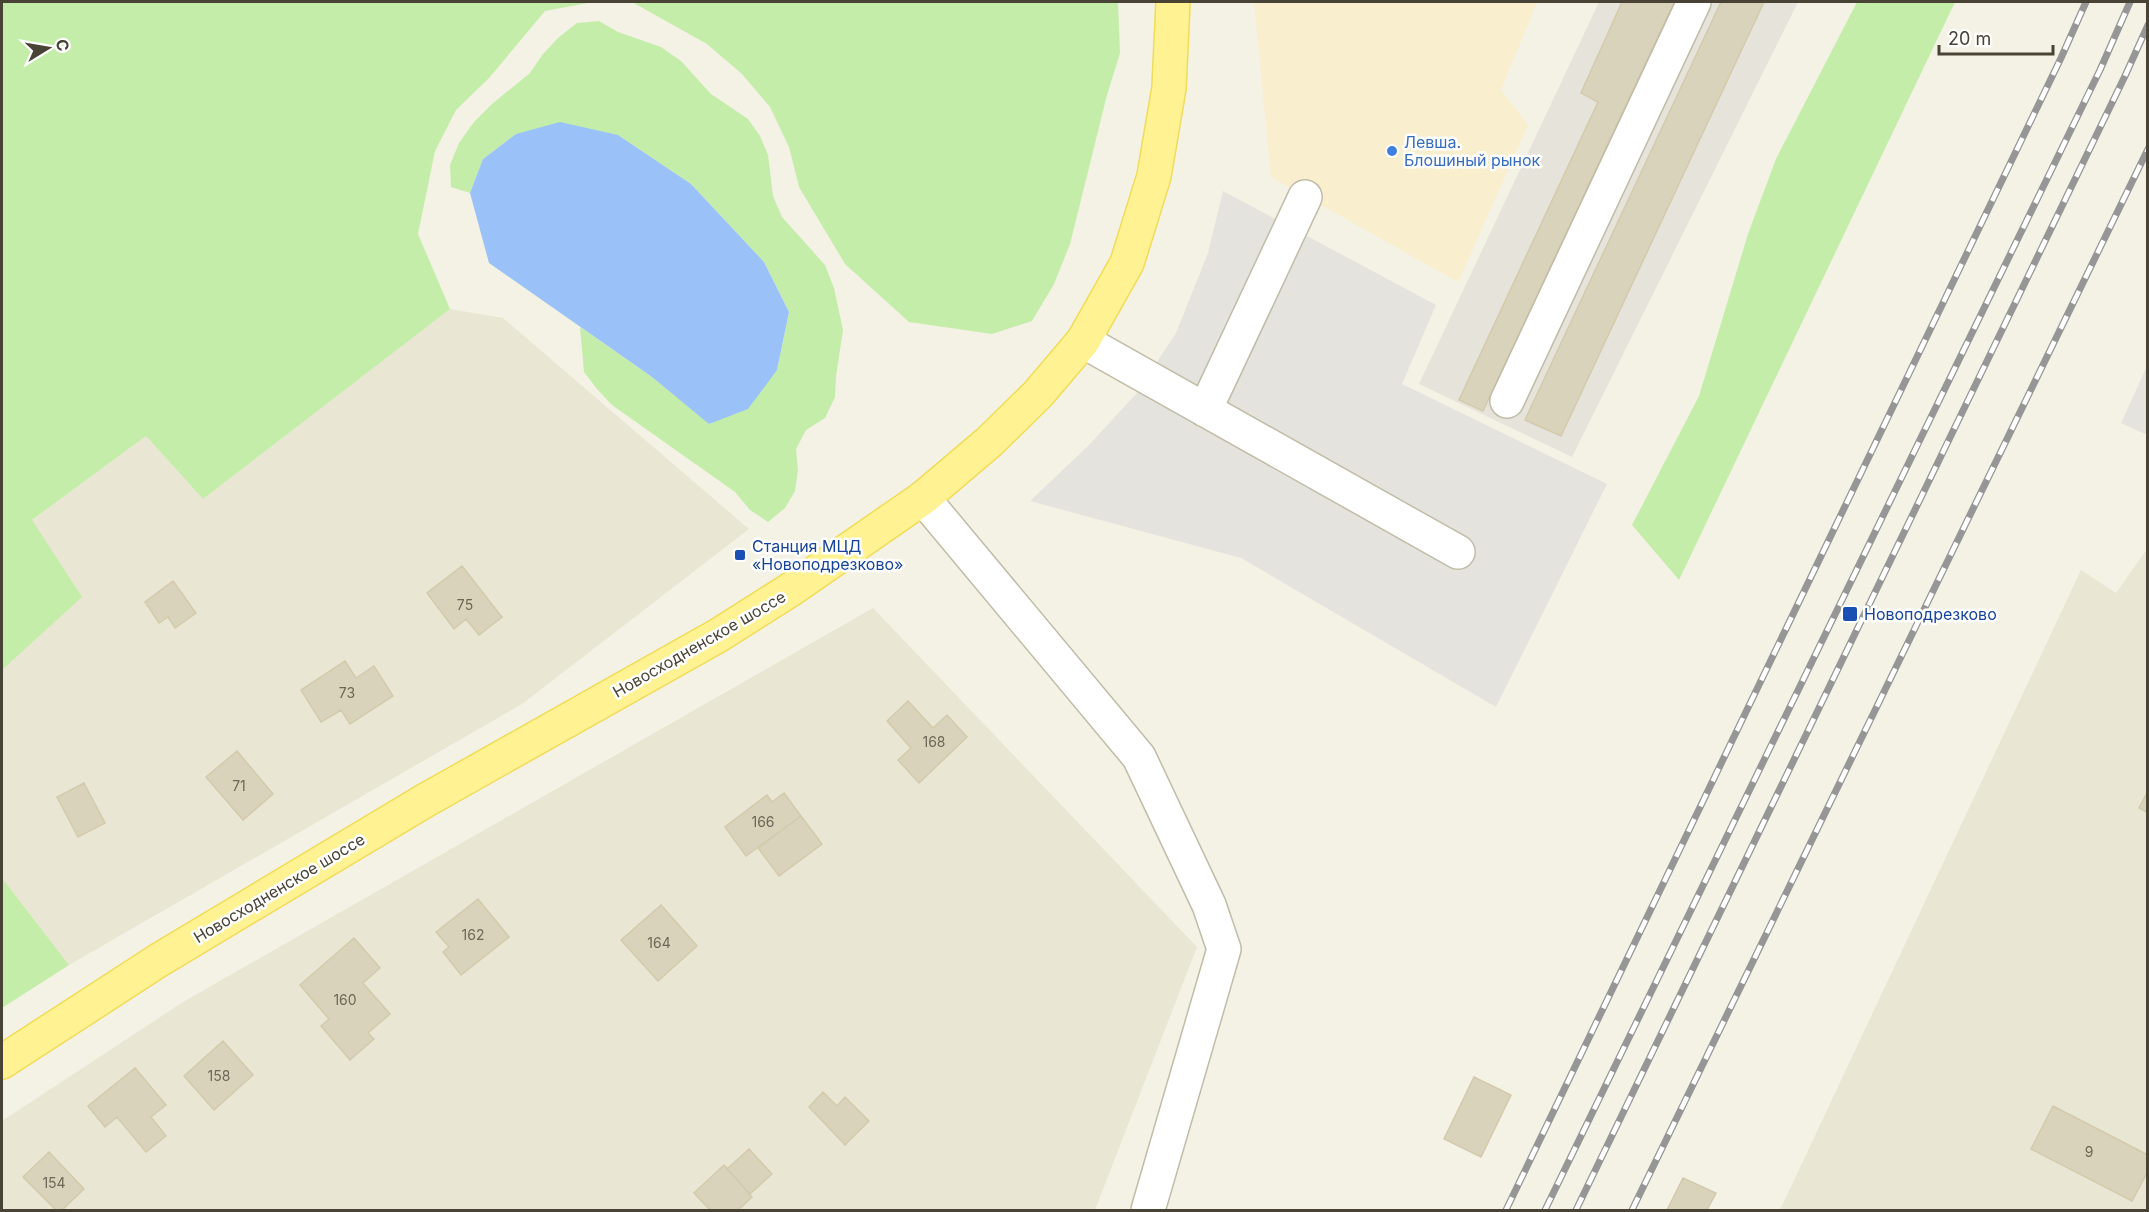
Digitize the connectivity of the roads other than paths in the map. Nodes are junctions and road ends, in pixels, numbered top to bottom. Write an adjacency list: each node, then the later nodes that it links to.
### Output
1 (1173, 2): 4 (main road, Новосходненское шоссе)
2 (1694, 2): 5 (lane)
3 (1305, 197): 6 (lane)
4 (1083, 341): 6 (lane); 7 (main road, Новосходненское шоссе)
5 (1507, 401)
6 (1205, 410): 8 (lane)
7 (923, 498): 9 (main road, Новосходненское шоссе); 10 (lane)
8 (1458, 552)
9 (2, 1062)
10 (1148, 1210)

